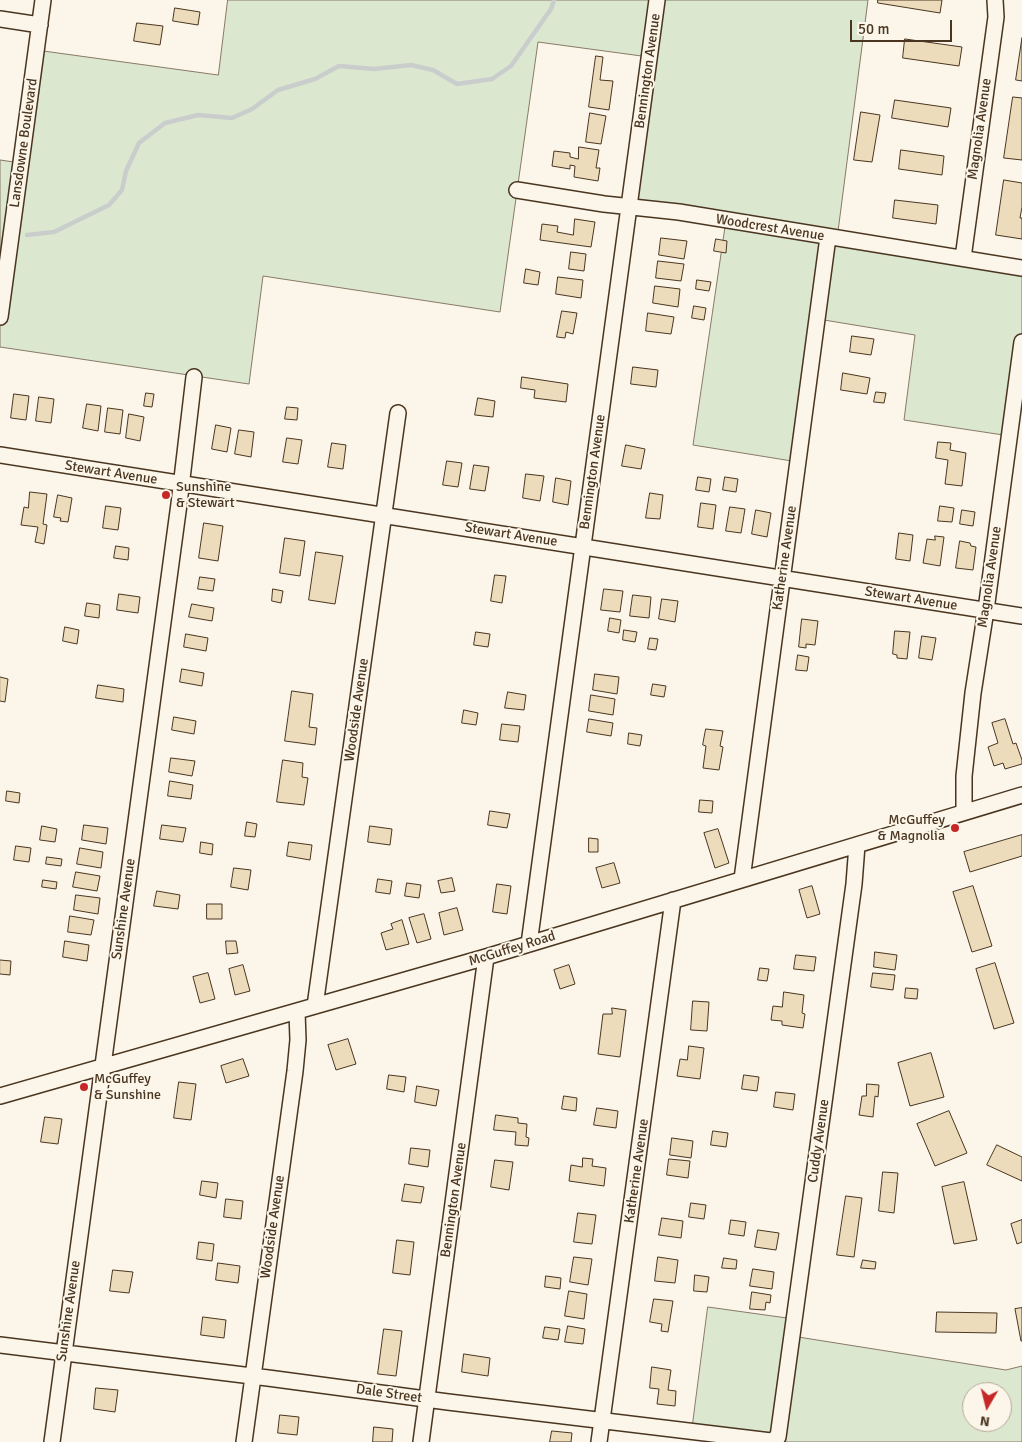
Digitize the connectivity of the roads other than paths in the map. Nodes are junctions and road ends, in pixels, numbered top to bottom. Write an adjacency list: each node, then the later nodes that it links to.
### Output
1 (43, 0): 5 (street, Lansdowne Boulevard)
2 (657, 0): 7 (street, Bennington Avenue)
3 (995, 0): 9 (street, Magnolia Avenue)
4 (0, 19): 5 (street)
5 (40, 25): 11 (street, Lansdowne Boulevard)
6 (517, 190): 7 (street, Woodcrest Avenue)
7 (629, 206): 8 (street, Woodcrest Avenue); 18 (street, Bennington Avenue)
8 (828, 237): 9 (street, Woodcrest Avenue); 19 (street, Katherine Avenue)
9 (962, 258): 10 (street, Woodcrest Avenue)
10 (1022, 268)
11 (0, 316)
12 (1022, 342): 20 (street, Magnolia Avenue)
13 (194, 376): 16 (street, Sunshine Avenue)
14 (398, 413): 17 (street, Woodside Avenue)
15 (0, 455): 16 (street, Stewart Avenue)
16 (182, 484): 17 (street, Stewart Avenue); 31 (street, Sunshine Avenue)
17 (383, 515): 18 (street, Stewart Avenue); 29 (street, Woodside Avenue)
18 (583, 547): 19 (street, Stewart Avenue); 27 (street, Bennington Avenue)
19 (783, 579): 20 (street, Stewart Avenue); 25 (street, Katherine Avenue)
20 (986, 610): 21 (street, Stewart Avenue); 23 (street, Magnolia Avenue)
21 (1022, 616)
22 (1022, 794): 23 (street, McGuffey Road)
23 (964, 812): 24 (street, McGuffey Road)
24 (856, 845): 25 (street, McGuffey Road); 38 (street, Cuddy Avenue)
25 (742, 879): 26 (street, McGuffey Road)
26 (674, 900): 27 (street, McGuffey Road); 37 (street, Katherine Avenue)
27 (529, 944): 28 (street, McGuffey Road)
28 (486, 957): 29 (street, McGuffey Road); 36 (street, Bennington Avenue)
29 (315, 1006): 30 (street, McGuffey Road)
30 (297, 1012): 31 (street, McGuffey Road); 35 (street, Woodside Avenue)
31 (102, 1067): 32 (street, McGuffey Road); 34 (street, Sunshine Avenue)
32 (0, 1096)
33 (0, 1345): 34 (street, Dale Street)
34 (63, 1353): 35 (street, Dale Street); 39 (street, Sunshine Avenue)
35 (252, 1376): 36 (street, Dale Street); 40 (street, Woodside Avenue)
36 (427, 1399): 37 (street, Dale Street); 41 (street, Bennington Avenue)
37 (602, 1421): 38 (street, Dale Street); 42 (street, Katherine Avenue)
38 (778, 1437)
39 (52, 1442)
40 (244, 1442)
41 (421, 1442)
42 (600, 1442)

